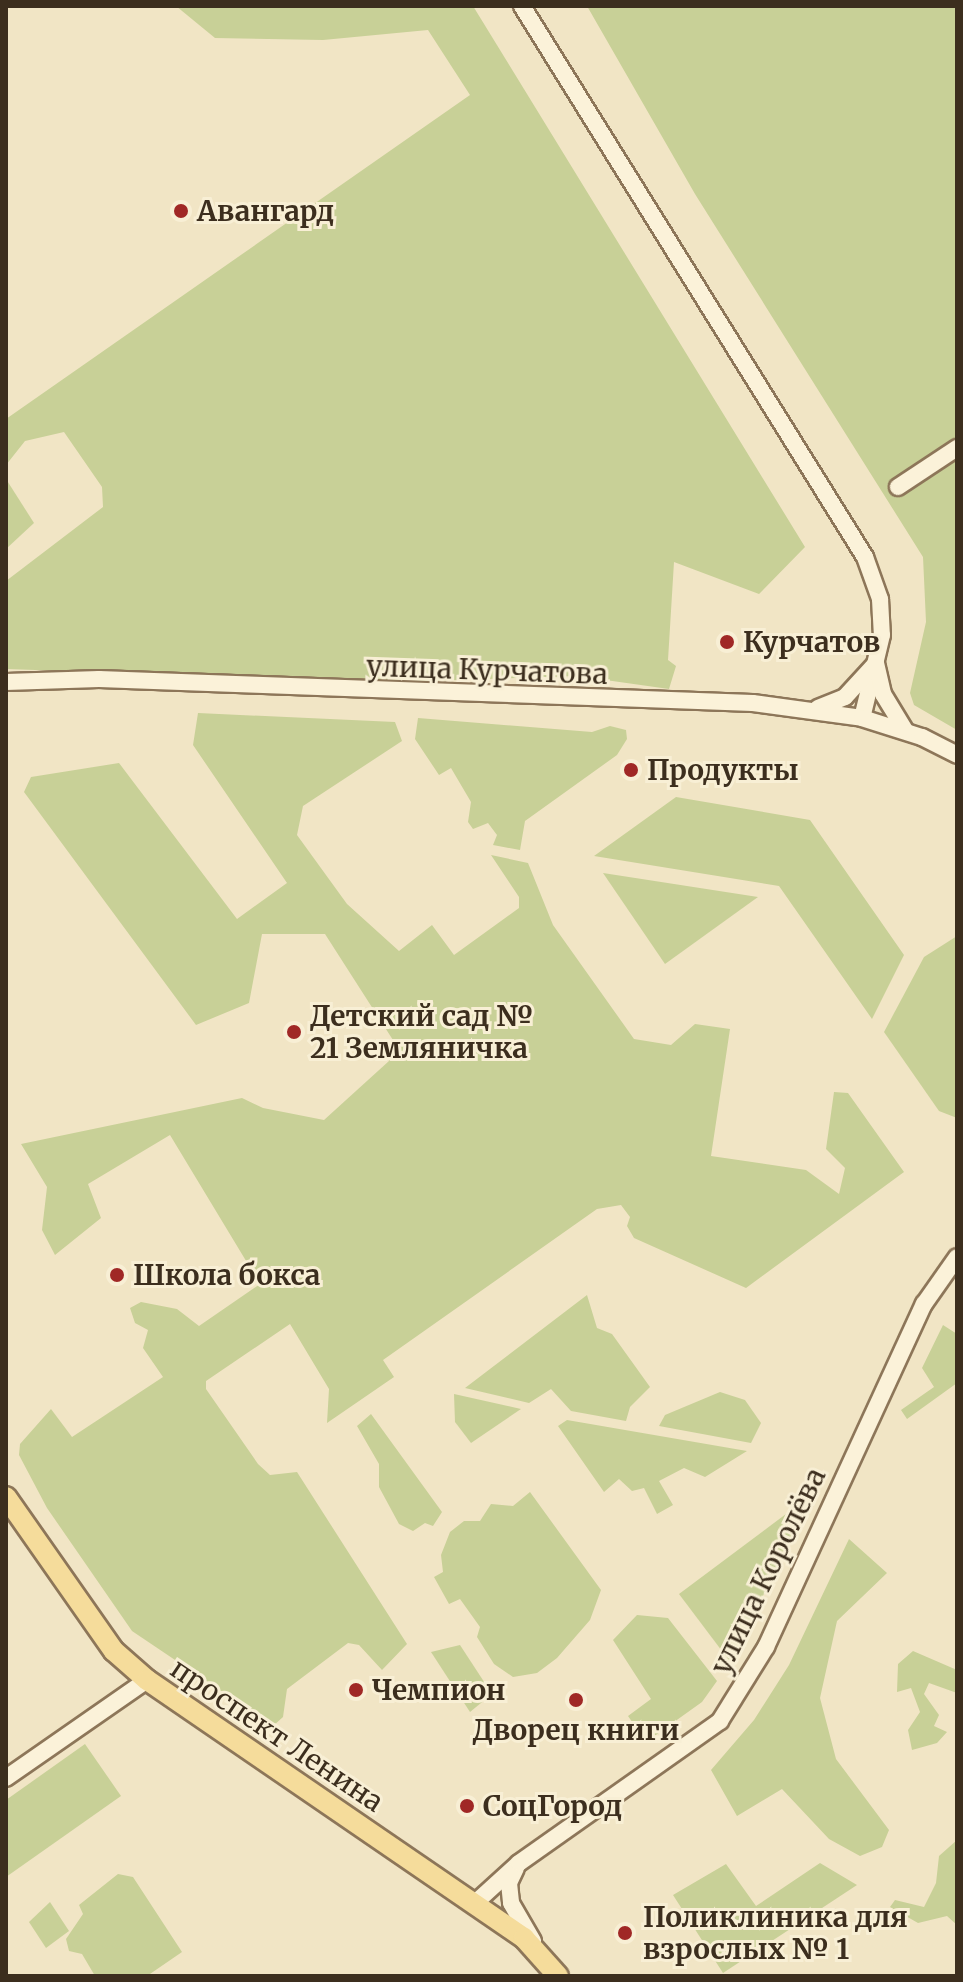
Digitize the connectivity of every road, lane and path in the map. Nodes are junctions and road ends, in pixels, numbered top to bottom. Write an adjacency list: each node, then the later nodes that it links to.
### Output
1 (522, 6): 4 (street)
2 (957, 448): 3 (street)
3 (898, 487)
4 (876, 663): 6 (street); 7 (street); 8 (street)
5 (6, 682): 6 (street, улица Курчатова)
6 (814, 709): 7 (street, улица Курчатова)
7 (862, 718): 8 (street, улица Курчатова)
8 (905, 730): 9 (street, улица Курчатова)
9 (957, 755)
10 (957, 1257): 14 (street, улица Королёва)
11 (6, 1497): 12 (main road, проспект Ленина)
12 (147, 1680): 13 (street); 15 (main road, проспект Ленина)
13 (6, 1778)
14 (519, 1863): 15 (street, улица Королёва); 16 (street)
15 (474, 1904): 16 (main road, проспект Ленина)
16 (541, 1952): 17 (main road, проспект Ленина)
17 (558, 1976)

